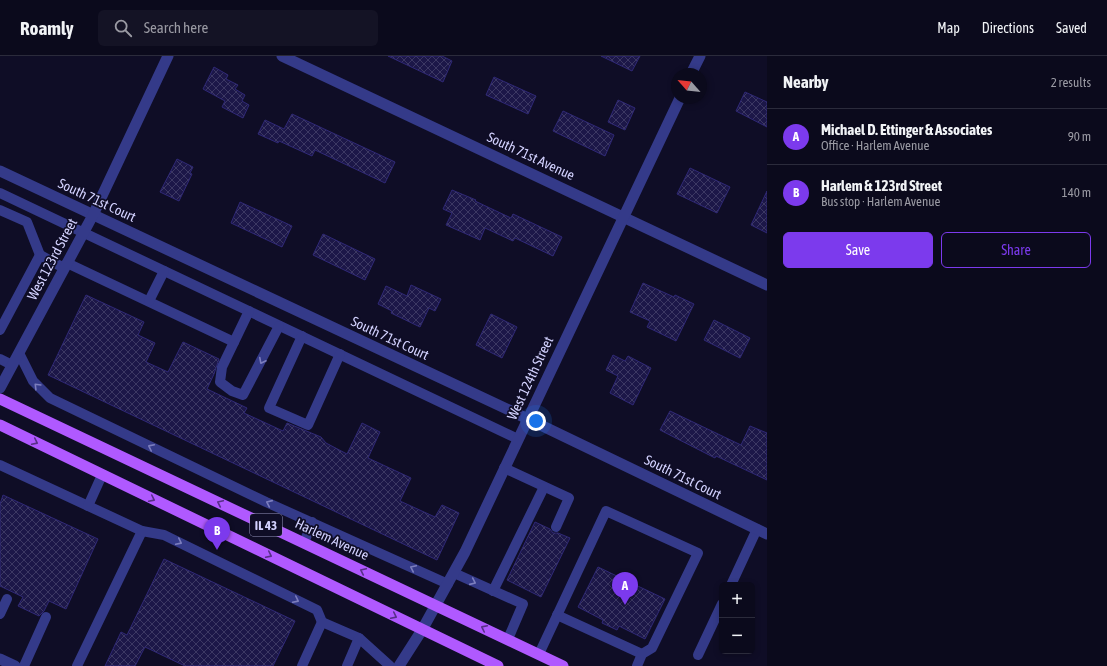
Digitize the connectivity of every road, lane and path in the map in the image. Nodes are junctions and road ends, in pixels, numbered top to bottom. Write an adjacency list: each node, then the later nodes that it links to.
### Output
1 (168, 56): 10 (street, West 123rd Street)
2 (282, 56): 11 (street, South 71st Avenue)
3 (700, 56): 4 (street)
4 (694, 68)
5 (677, 104): 11 (street, West 124th Street)
6 (0, 171): 10 (street, South 71st Court)
7 (0, 193): 8 (lane)
8 (26, 205): 12 (lane); 13 (lane)
9 (0, 210): 12 (lane)
10 (93, 215): 13 (street, West 123rd Street); 30 (street, South 71st Court)
11 (623, 216): 17 (street, South 71st Avenue); 30 (street, West 124th Street)
12 (19, 218): 14 (lane)
13 (83, 232): 15 (street, West 123rd Street); 16 (lane)
14 (40, 255): 15 (lane); 21 (lane)
15 (65, 265): 18 (lane); 24 (street, West 123rd Street)
16 (164, 271): 18 (lane); 19 (lane)
17 (767, 285)
18 (149, 301): 23 (lane)
19 (249, 312): 20 (lane); 23 (lane)
20 (280, 326): 22 (lane); 23 (lane, one-way to 23)
21 (0, 330)
22 (302, 336): 25 (lane); 25 (lane)
23 (234, 342)
24 (19, 353): 27 (street, West 123rd Street); 38 (lane, one-way to 24)
25 (340, 354): 32 (lane)
26 (0, 359): 27 (lane)
27 (12, 365): 28 (street, West 123rd Street)
28 (0, 388)
29 (0, 399): 42 (main road, Harlem Avenue / IL 43, one-way to 29)
30 (528, 419): 32 (street, West 124th Street); 41 (street, South 71st Court)
31 (0, 425): 35 (main road, IL 43, one-way to 35)
32 (518, 439): 34 (street, West 124th Street)
33 (0, 465): 37 (lane)
34 (504, 468): 36 (lane); 43 (street, West 124th Street)
35 (102, 474): 37 (lane); 54 (main road, IL 43, one-way to 54)
36 (544, 486): 39 (lane); 46 (lane)
37 (88, 506): 40 (lane)
38 (312, 522): 42 (lane); 45 (lane, one-way to 38)
39 (556, 527)
40 (142, 531): 53 (lane, one-way to 53); 63 (lane)
41 (762, 532): 44 (lane)
42 (304, 543): 48 (main road, Harlem Avenue / IL 43, one-way to 42)
43 (454, 573): 45 (street, West 124th Street); 46 (lane, one-way to 46)
44 (733, 582)
45 (448, 584): 48 (street, West 124th Street)
46 (493, 591): 56 (lane)
47 (7, 599): 50 (lane)
48 (436, 605): 54 (street, West 124th Street); 56 (main road, Harlem Avenue / IL 43, one-way to 48)
49 (719, 610): 59 (lane)
50 (0, 614)
51 (557, 615): 57 (lane); 58 (lane); 58 (lane)
52 (46, 617): 62 (lane)
53 (322, 622): 55 (lane); 64 (lane)
54 (422, 630): 67 (street, West 124th Street); 68 (main road, IL 43)
55 (360, 638): 65 (lane); 66 (lane)
56 (508, 639): 57 (main road, Harlem Avenue / IL 43)
57 (539, 654): 69 (main road, Harlem Avenue / IL 43)
58 (642, 654): 70 (lane)
59 (698, 655)
60 (0, 659): 61 (street)
61 (15, 666)
62 (24, 666)
63 (77, 666)
64 (302, 666)
65 (347, 666)
66 (390, 666)
67 (399, 666)
68 (498, 666)
69 (563, 666)
70 (637, 666)

